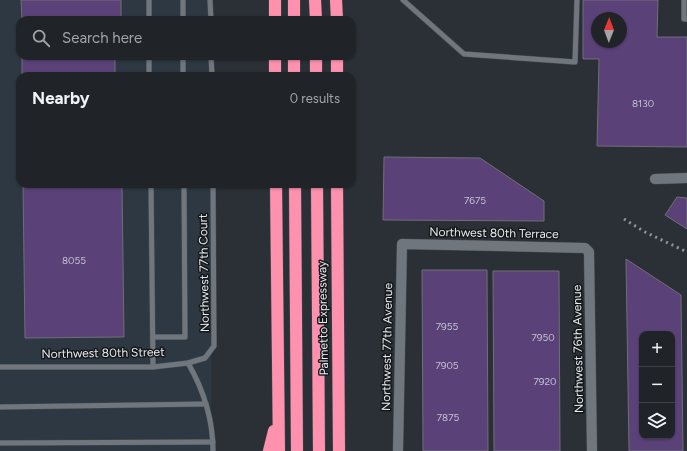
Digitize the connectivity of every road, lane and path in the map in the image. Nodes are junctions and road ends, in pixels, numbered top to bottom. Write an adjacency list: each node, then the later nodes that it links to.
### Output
1 (149, 0): 11 (lane)
2 (183, 0): 12 (lane)
3 (210, 0): 13 (lane)
4 (275, 0): 14 (highway)
5 (294, 0): 15 (highway)
6 (316, 0): 16 (highway)
7 (336, 0): 17 (highway)
8 (403, 0): 9 (lane)
9 (578, 0)
10 (684, 0): 18 (lane)
11 (149, 16)
12 (183, 16)
13 (211, 16)
14 (275, 16)
15 (294, 16)
16 (316, 16)
17 (336, 16)
18 (687, 20)
19 (149, 60): 26 (lane)
20 (183, 60): 27 (lane)
21 (211, 60): 28 (lane)
22 (275, 60): 29 (highway)
23 (294, 60): 30 (highway)
24 (316, 60): 31 (highway)
25 (337, 60): 32 (highway)
26 (149, 72)
27 (183, 72)
28 (212, 72)
29 (275, 72)
30 (294, 72)
31 (316, 72)
32 (337, 72)
33 (687, 178): 34 (street)
34 (655, 179)
35 (151, 188): 44 (lane)
36 (184, 188): 44 (lane)
37 (213, 188): 45 (lane, Northwest 77th Court)
38 (276, 188): 51 (highway)
39 (295, 188): 57 (highway)
40 (317, 188): 58 (highway)
41 (337, 188): 59 (highway, Palmetto Expressway)
42 (402, 244): 43 (street, Northwest 80th Terrace); 60 (street, Northwest 77th Avenue)
43 (585, 248): 61 (street, Northwest 76th Avenue)
44 (153, 337): 48 (lane)
45 (205, 358): 46 (lane, Northwest 80th Street)
46 (188, 363): 48 (lane, Northwest 80th Street); 49 (lane)
47 (0, 367): 48 (lane, Northwest 80th Street)
48 (153, 367)
49 (206, 404): 50 (lane); 52 (lane)
50 (0, 407)
51 (278, 410): 55 (highway); 56 (highway)
52 (213, 442): 53 (lane); 54 (lane)
53 (0, 443)
54 (213, 451)
55 (269, 451)
56 (279, 451)
57 (297, 451)
58 (319, 451)
59 (339, 451)
60 (398, 451)
61 (592, 451)

